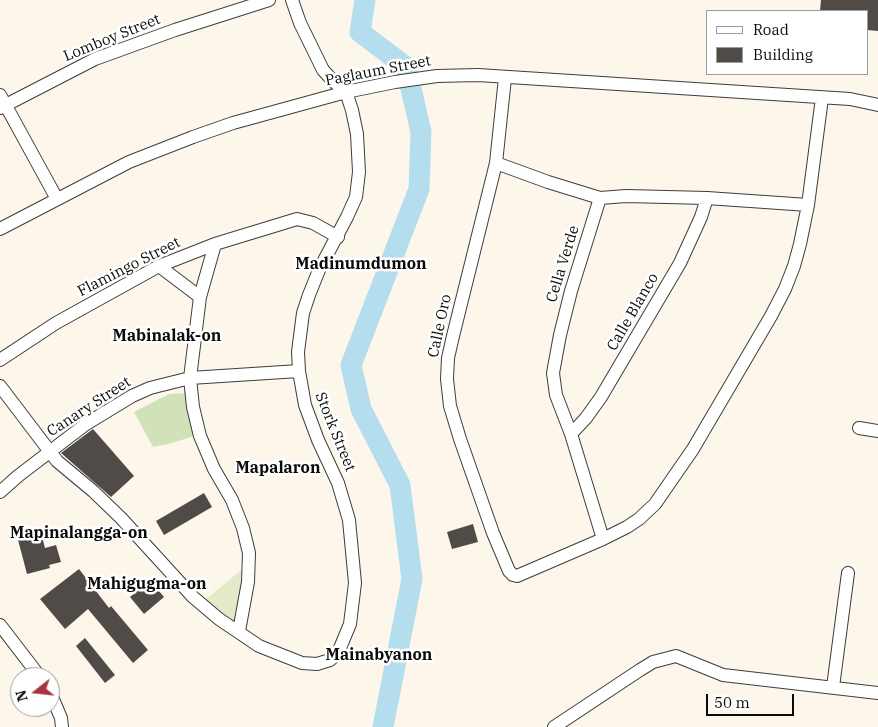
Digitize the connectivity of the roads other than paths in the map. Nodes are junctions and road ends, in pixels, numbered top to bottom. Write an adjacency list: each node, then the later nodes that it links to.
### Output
1 (269, 0): 6 (street, Lomboy Street)
2 (292, 0): 4 (street)
3 (505, 78): 4 (street, Paglaum Street); 5 (street, Paglaum Street); 8 (street, Calle Oro)
4 (346, 92): 11 (street, Paglaum Street); 14 (street, Stork Street)
5 (822, 98): 7 (street, Paglaum Street); 12 (street)
6 (2, 103): 11 (street)
7 (878, 105)
8 (496, 163): 9 (street); 27 (street, Calle Oro)
9 (600, 198): 10 (street); 24 (street, Cella Verde)
10 (707, 198): 12 (street); 24 (street, Calle Blanco)
11 (57, 199): 13 (street, Paglaum Street)
12 (808, 204): 27 (street)
13 (0, 230)
14 (338, 236): 15 (street, Flamingo Street); 19 (street, Stork Street)
15 (215, 244): 16 (street, Flamingo Street); 17 (street)
16 (159, 266): 17 (street); 18 (street, Flamingo Street)
17 (200, 297): 20 (street)
18 (0, 360)
19 (299, 371): 20 (street, Canary Street); 30 (street, Stork Street)
20 (190, 378): 25 (street, Canary Street); 30 (street)
21 (0, 386): 25 (street, Stork Street)
22 (859, 428): 23 (street)
23 (878, 431)
24 (571, 434): 27 (street, Cella Verde)
25 (50, 452): 26 (street, Canary Street); 30 (street, Stork Street)
26 (0, 492)
27 (603, 539)
28 (848, 573): 32 (street)
29 (1, 627): 31 (street)
30 (239, 631)
31 (32, 667)
32 (833, 687): 33 (street); 34 (street)
33 (878, 693)
34 (554, 727)

